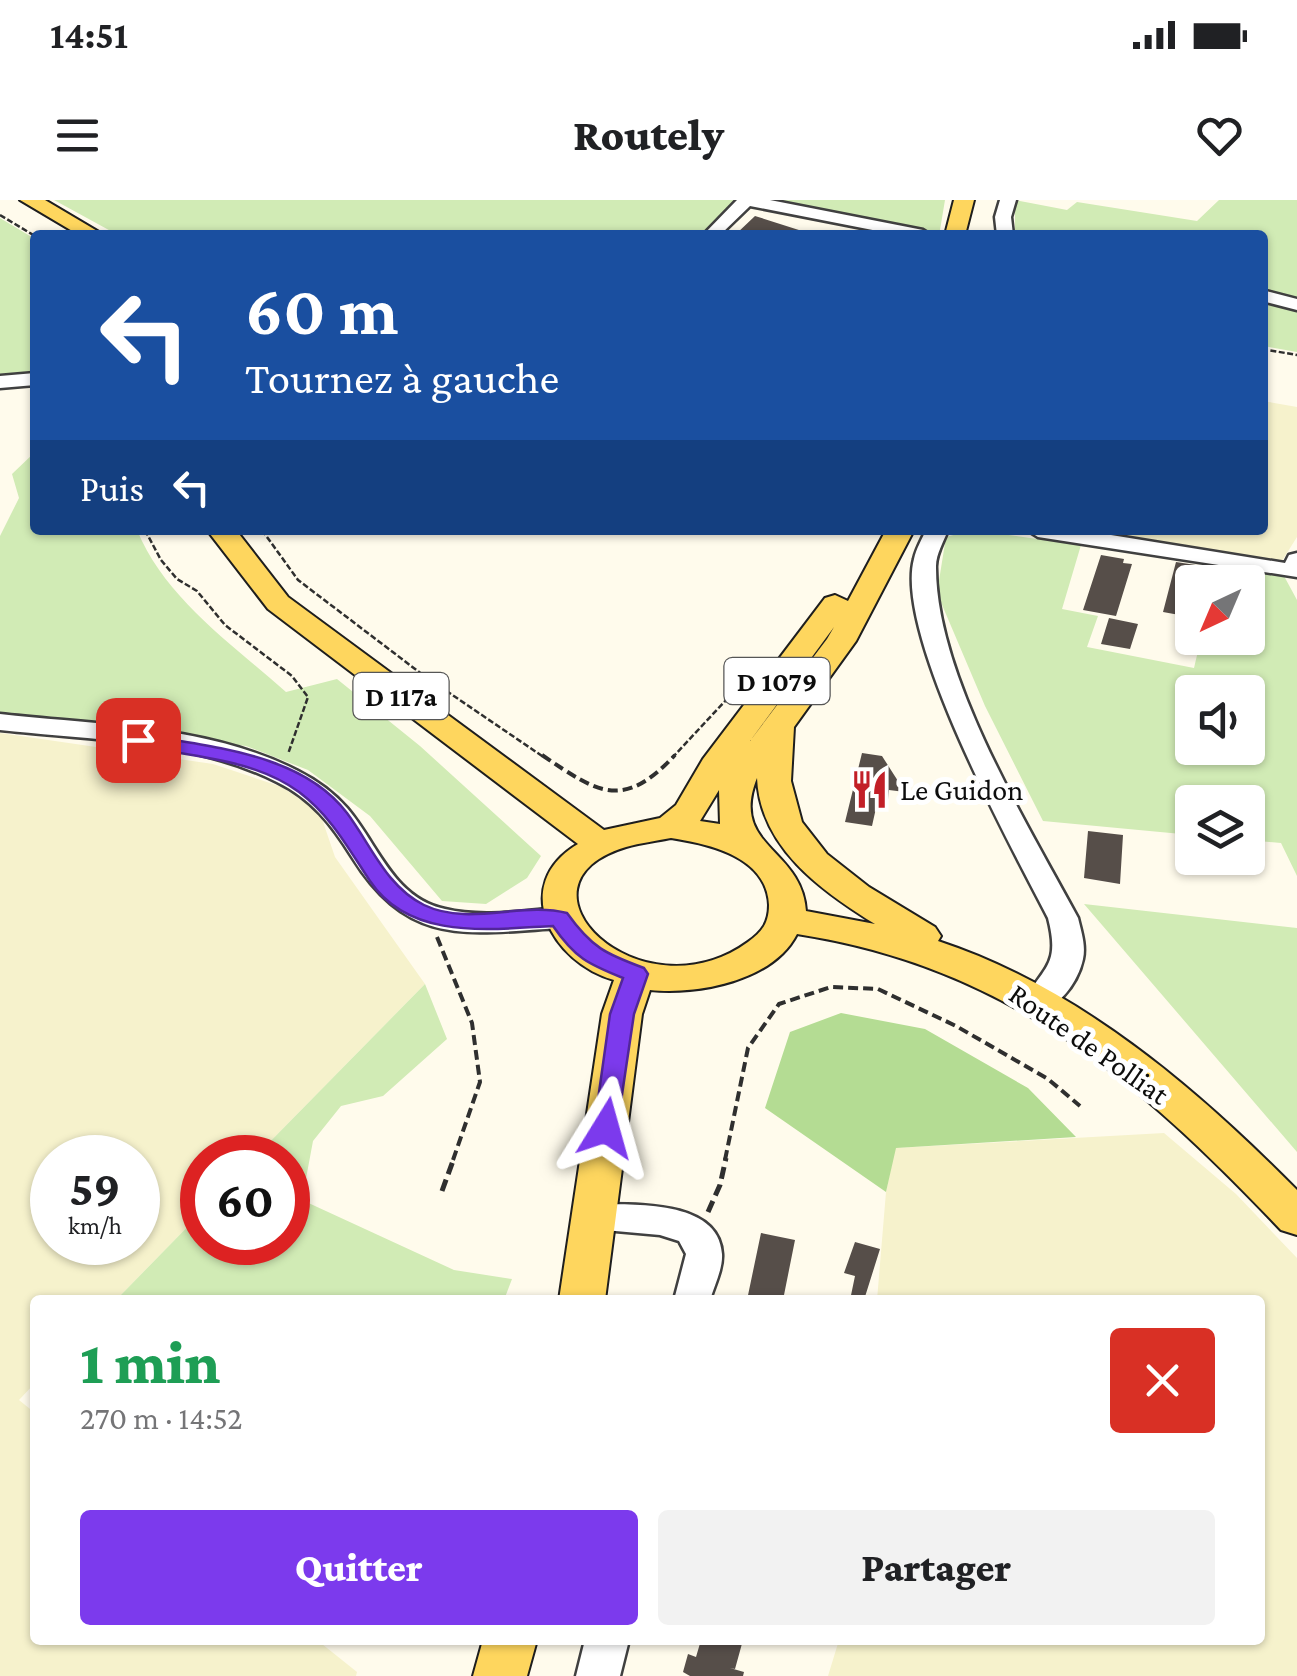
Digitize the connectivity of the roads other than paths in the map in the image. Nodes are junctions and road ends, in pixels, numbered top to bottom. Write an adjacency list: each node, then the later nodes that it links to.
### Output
1 (30, 200): 6 (main road)
2 (964, 200): 9 (main road)
3 (980, 200): 10 (main road)
4 (1008, 200): 11 (street)
5 (743, 201): 7 (street); 8 (street)
6 (85, 230)
7 (715, 230)
8 (897, 230)
9 (956, 230)
10 (975, 230)
11 (1004, 230)
12 (1268, 297): 13 (street)
13 (1297, 304)
14 (30, 379): 15 (street)
15 (0, 382)
16 (225, 535): 26 (main road, D 117a)
17 (872, 535): 24 (main road, D 1079)
18 (897, 535): 23 (main road, D 1079)
19 (935, 535): 31 (street)
20 (1074, 535): 21 (street)
21 (1295, 566)
22 (0, 722): 27 (street)
23 (778, 727): 25 (main road, D 1079); 29 (main road)
24 (671, 827): 25 (main road); 26 (main road)
25 (743, 842): 28 (main road)
26 (599, 843): 27 (main road)
27 (560, 918): 30 (main road)
28 (786, 920): 29 (main road, Route de Polliat); 30 (main road)
29 (970, 967): 31 (main road, Route de Polliat)
30 (636, 974): 32 (main road)
31 (1039, 1002): 33 (main road, Route de Polliat)
32 (594, 1218): 34 (main road); 35 (street)
33 (1297, 1218)
34 (583, 1295)
35 (693, 1295)
36 (509, 1645): 38 (main road)
37 (606, 1645): 39 (street)
38 (500, 1676)
39 (598, 1676)

